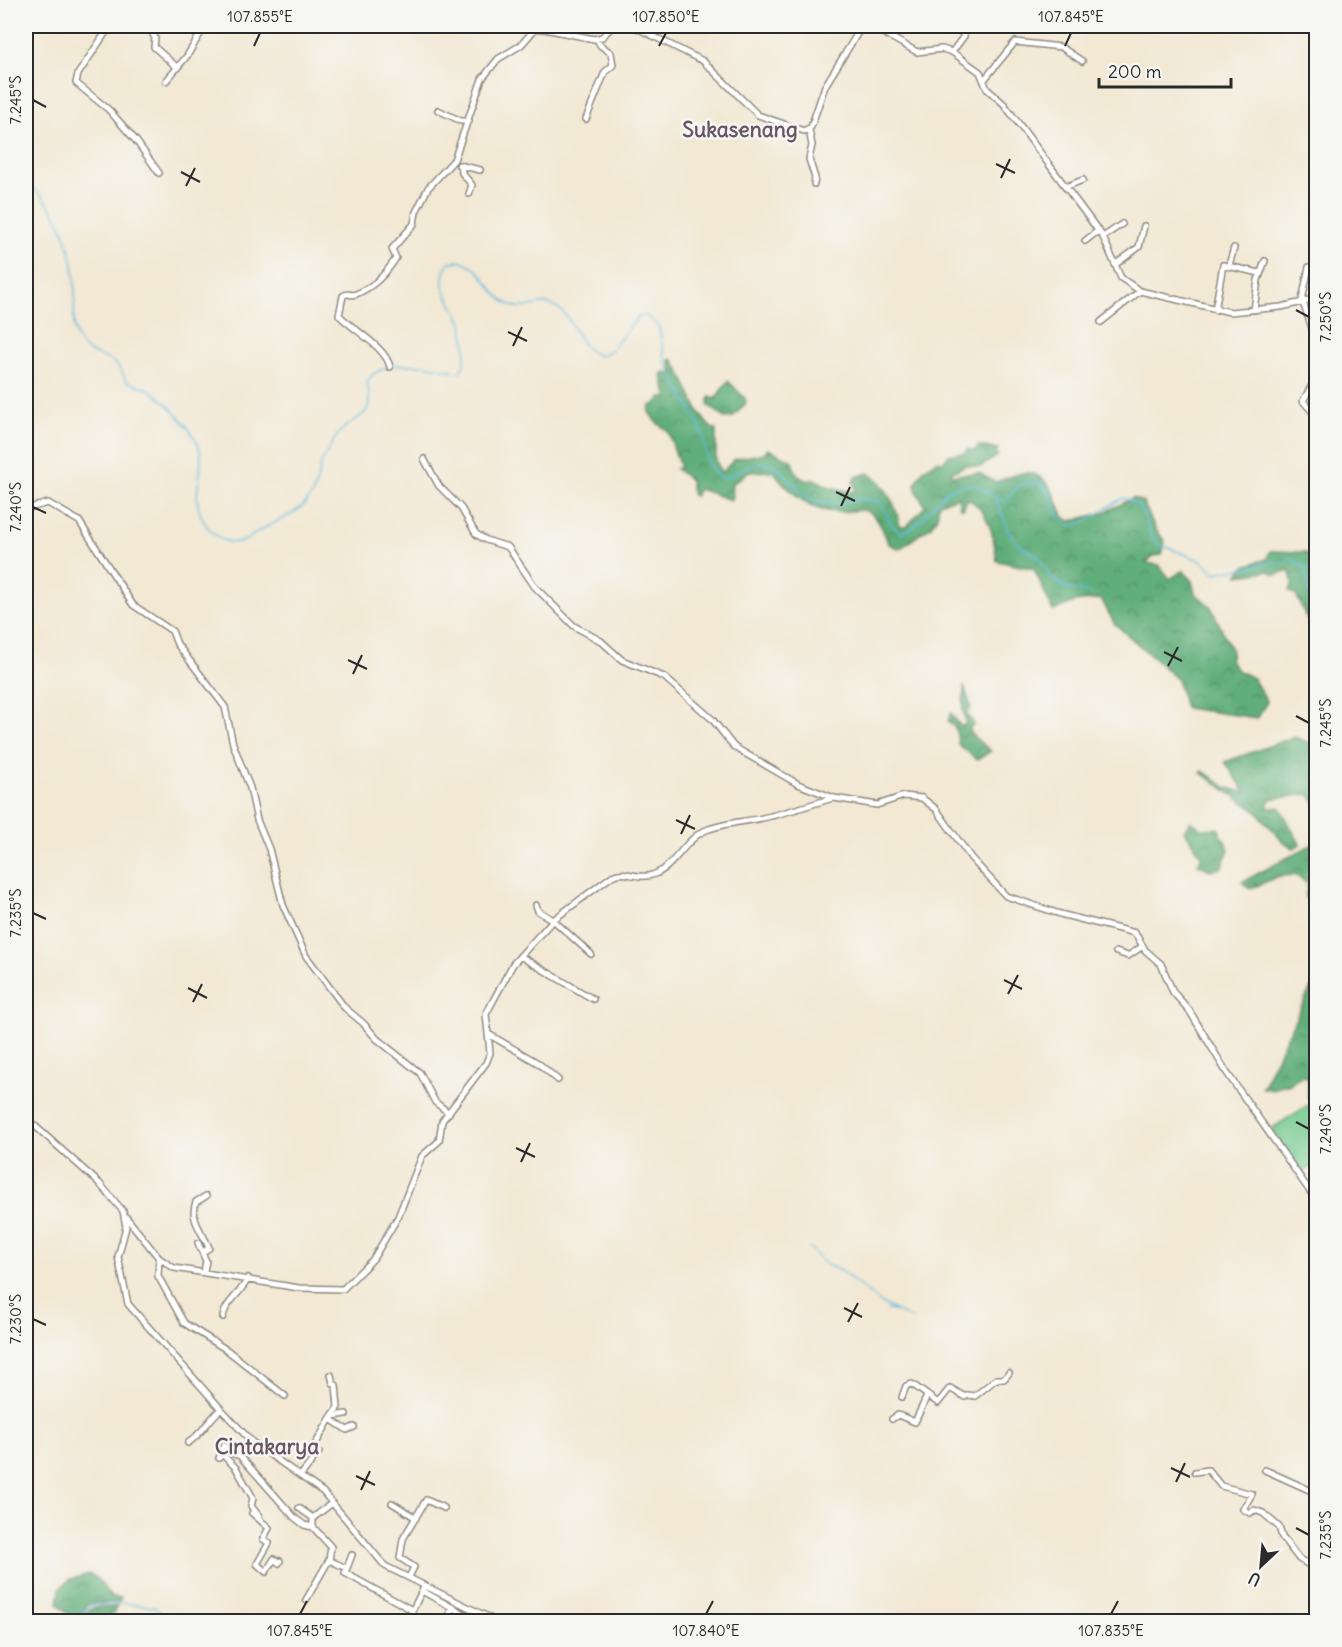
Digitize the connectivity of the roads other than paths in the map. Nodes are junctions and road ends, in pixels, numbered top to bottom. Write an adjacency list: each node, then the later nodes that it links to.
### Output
1 (110, 26): 24 (street)
2 (148, 26): 14 (street)
3 (205, 26): 14 (street)
4 (488, 26): 10 (street)
5 (613, 26): 11 (street)
6 (633, 26): 20 (street)
7 (862, 26): 20 (street)
8 (871, 26): 12 (street)
9 (956, 26): 12 (street)
10 (535, 29): 11 (street); 19 (street)
11 (597, 39): 18 (street)
12 (952, 52): 15 (street)
13 (1082, 61): 15 (street)
14 (178, 68): 16 (street)
15 (984, 80): 27 (street)
16 (166, 81)
17 (438, 110): 19 (street)
18 (586, 119)
19 (468, 122): 21 (street)
20 (809, 130): 26 (street)
21 (452, 163): 22 (street); 47 (street)
22 (461, 165): 23 (street); 28 (street)
23 (480, 170)
24 (159, 173)
25 (1083, 180): 27 (street)
26 (814, 184)
27 (1065, 187): 31 (street)
28 (469, 194)
29 (1122, 224): 32 (street)
30 (1144, 226): 36 (street)
31 (1099, 230): 32 (street); 33 (street)
32 (1103, 237): 36 (street)
33 (1085, 241)
34 (1234, 248): 37 (street)
35 (1265, 261): 39 (street)
36 (1116, 264): 40 (street)
37 (1229, 265): 39 (street); 43 (street)
38 (1309, 267): 42 (street)
39 (1260, 273): 44 (street)
40 (1140, 291): 43 (street); 45 (street)
41 (1317, 299): 42 (street)
42 (1302, 303): 44 (street); 46 (street)
43 (1215, 310): 44 (street)
44 (1254, 310)
45 (1101, 322)
46 (1317, 339)
47 (390, 367)
48 (1317, 367): 49 (street)
49 (1317, 373)
50 (1317, 378): 51 (street)
51 (1317, 416)
52 (424, 459): 54 (street)
53 (26, 509): 64 (street)
54 (834, 798): 56 (street); 57 (street)
55 (536, 905): 56 (street)
56 (553, 920): 59 (street); 60 (street)
57 (1143, 946): 58 (street); 67 (street)
58 (1116, 952)
59 (591, 954)
60 (519, 956): 61 (street); 62 (street)
61 (593, 999)
62 (490, 1035): 63 (street); 64 (street)
63 (558, 1080)
64 (449, 1113): 73 (street)
65 (26, 1118): 68 (street)
66 (206, 1196): 70 (street)
67 (1317, 1200)
68 (126, 1216): 71 (street); 80 (street)
69 (198, 1244): 70 (street)
70 (203, 1252): 72 (street)
71 (159, 1258): 72 (street); 77 (street)
72 (204, 1271): 73 (street)
73 (248, 1278): 74 (street)
74 (223, 1317)
75 (1009, 1373): 78 (street)
76 (331, 1376): 82 (street)
77 (285, 1396)
78 (927, 1396): 79 (street); 83 (street)
79 (902, 1397)
80 (221, 1409): 85 (street); 88 (street)
81 (346, 1414): 82 (street)
82 (331, 1418): 84 (street); 88 (street)
83 (892, 1419)
84 (354, 1427)
85 (188, 1443)
86 (1265, 1470): 89 (street)
87 (1195, 1472): 103 (street)
88 (301, 1475): 90 (street)
89 (1317, 1493)
90 (332, 1503): 95 (street); 104 (street)
91 (392, 1503): 96 (street)
92 (299, 1508): 95 (street)
93 (444, 1508): 96 (street)
94 (252, 1513): 97 (street)
95 (313, 1518): 98 (street)
96 (416, 1518): 104 (street)
97 (260, 1520): 98 (street); 101 (street)
98 (313, 1527): 100 (street)
99 (352, 1555): 102 (street)
100 (329, 1560): 102 (street); 106 (street)
101 (280, 1562)
102 (345, 1568): 108 (street)
103 (1317, 1569)
104 (409, 1577): 105 (street)
105 (423, 1588): 107 (street); 108 (street); 114 (street)
106 (306, 1600)
107 (452, 1608): 112 (street); 113 (street)
108 (412, 1610): 109 (street)
109 (409, 1617): 110 (street); 111 (street)
110 (402, 1622)
111 (416, 1622)
112 (446, 1622)
113 (479, 1622)
114 (498, 1622)

